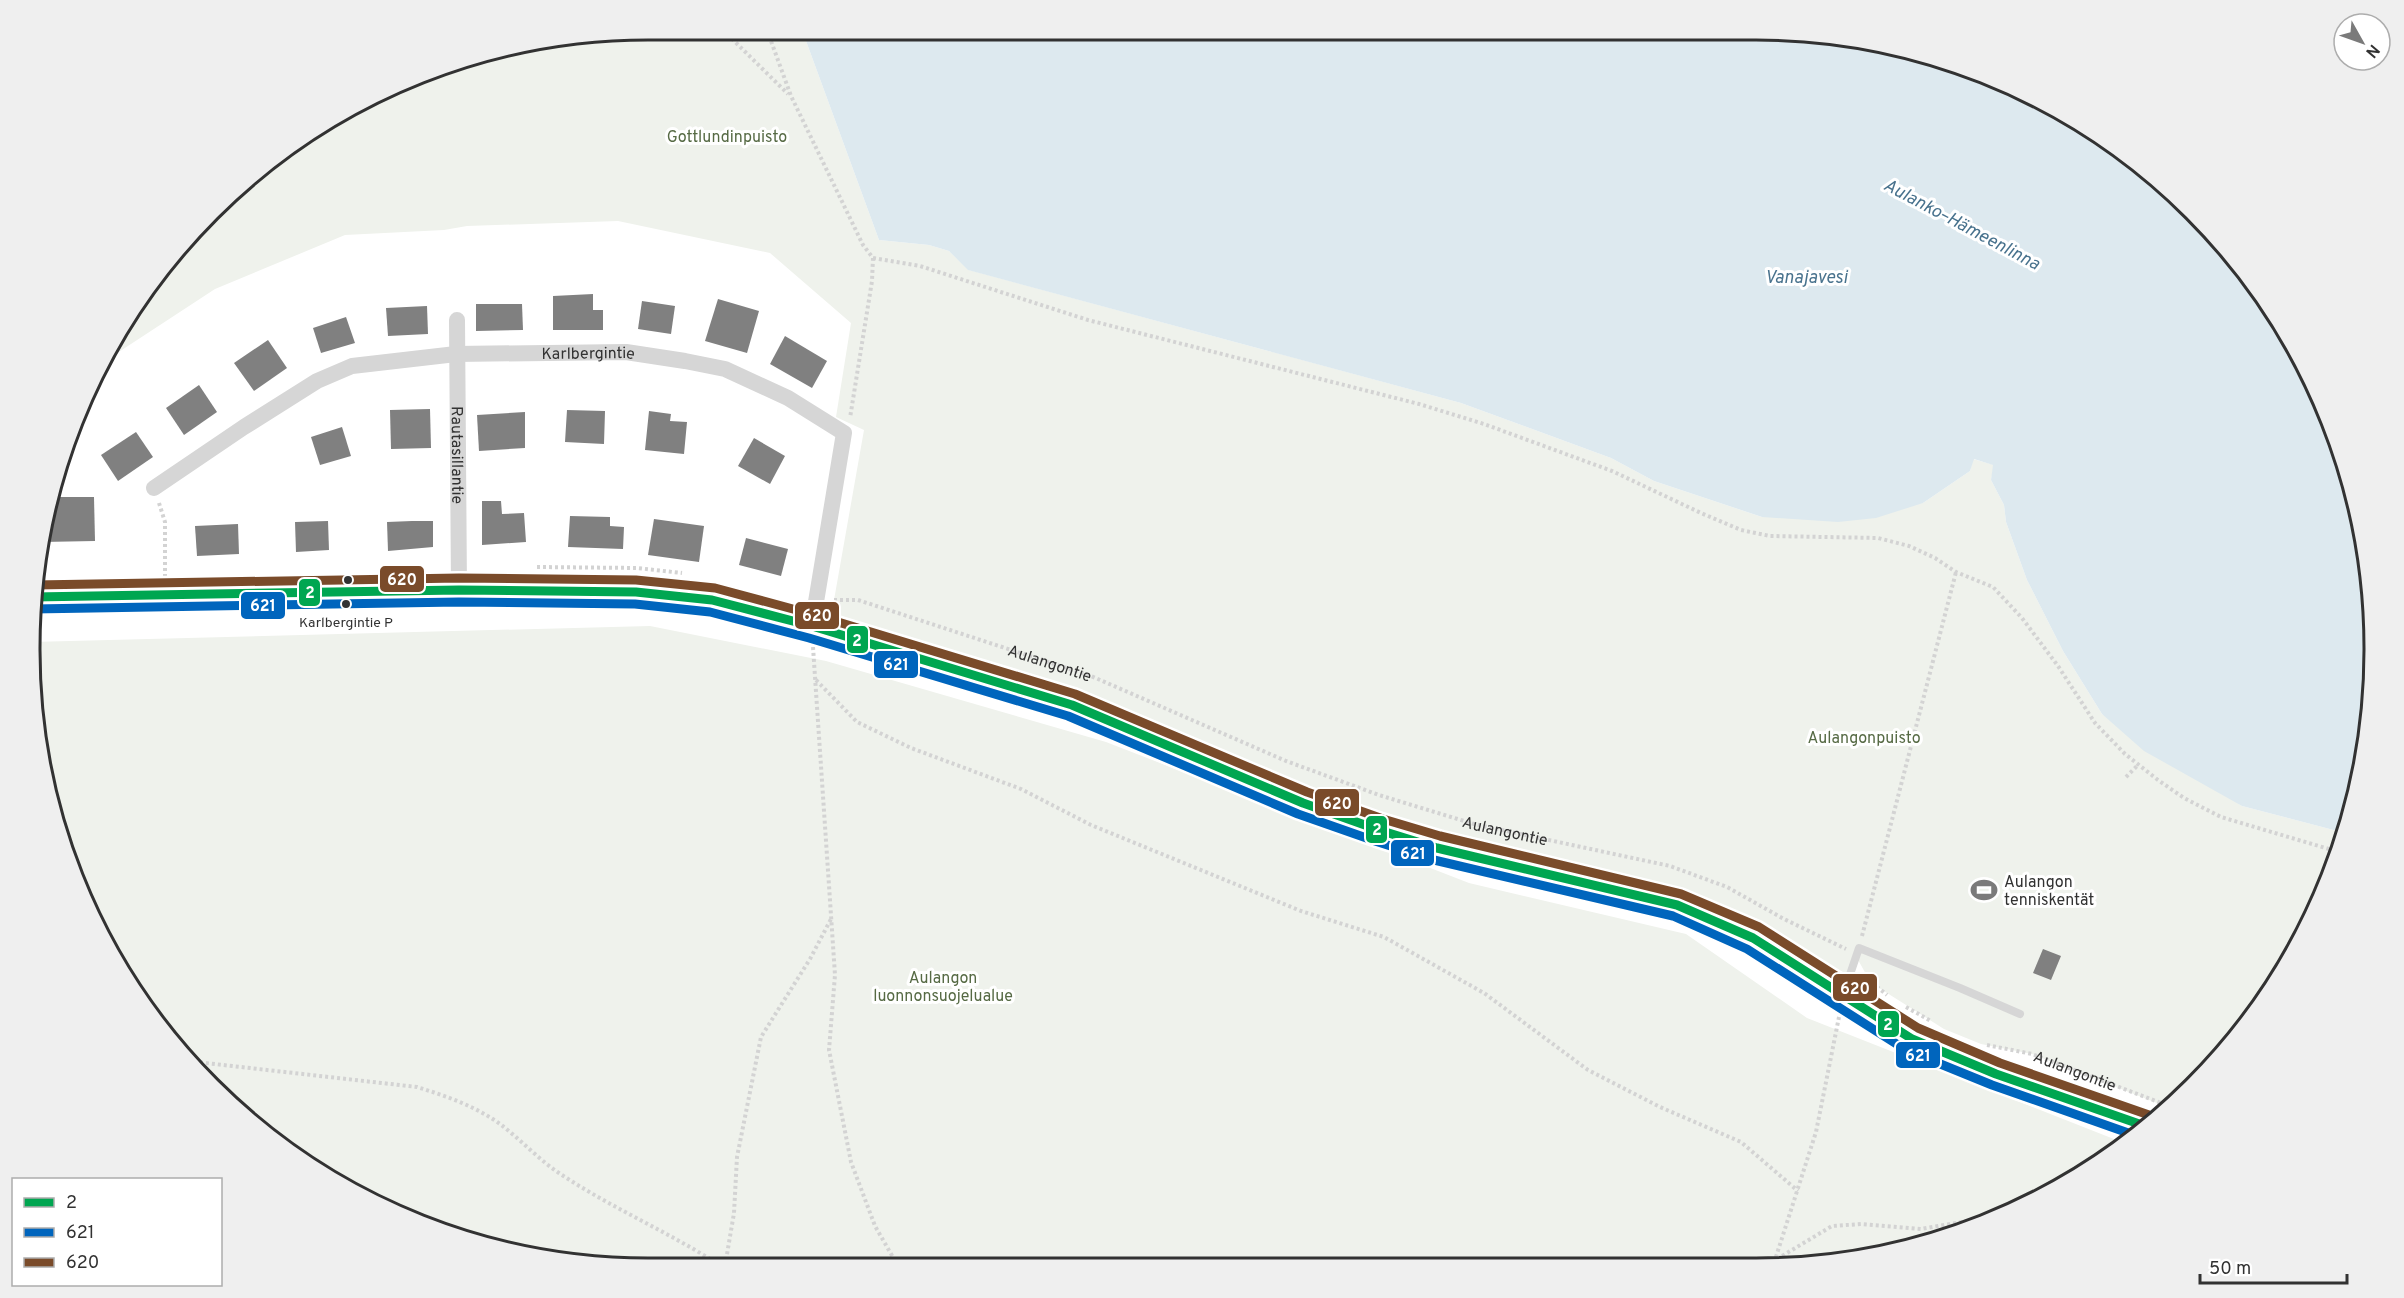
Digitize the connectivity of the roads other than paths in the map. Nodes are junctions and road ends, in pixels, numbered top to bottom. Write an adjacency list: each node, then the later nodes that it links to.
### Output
1 (457, 320): 2 (street, Rautasillantie)
2 (456, 354): 3 (street, Karlbergintie); 4 (street, Rautasillantie); 6 (street, Karlbergintie)
3 (154, 488)
4 (459, 590): 5 (main road, Aulangontie); 6 (main road, Aulangontie)
5 (43, 597)
6 (812, 626): 7 (main road, Aulangontie)
7 (1843, 995): 8 (lane); 9 (main road, Aulangontie)
8 (2020, 1014)
9 (2136, 1123)

